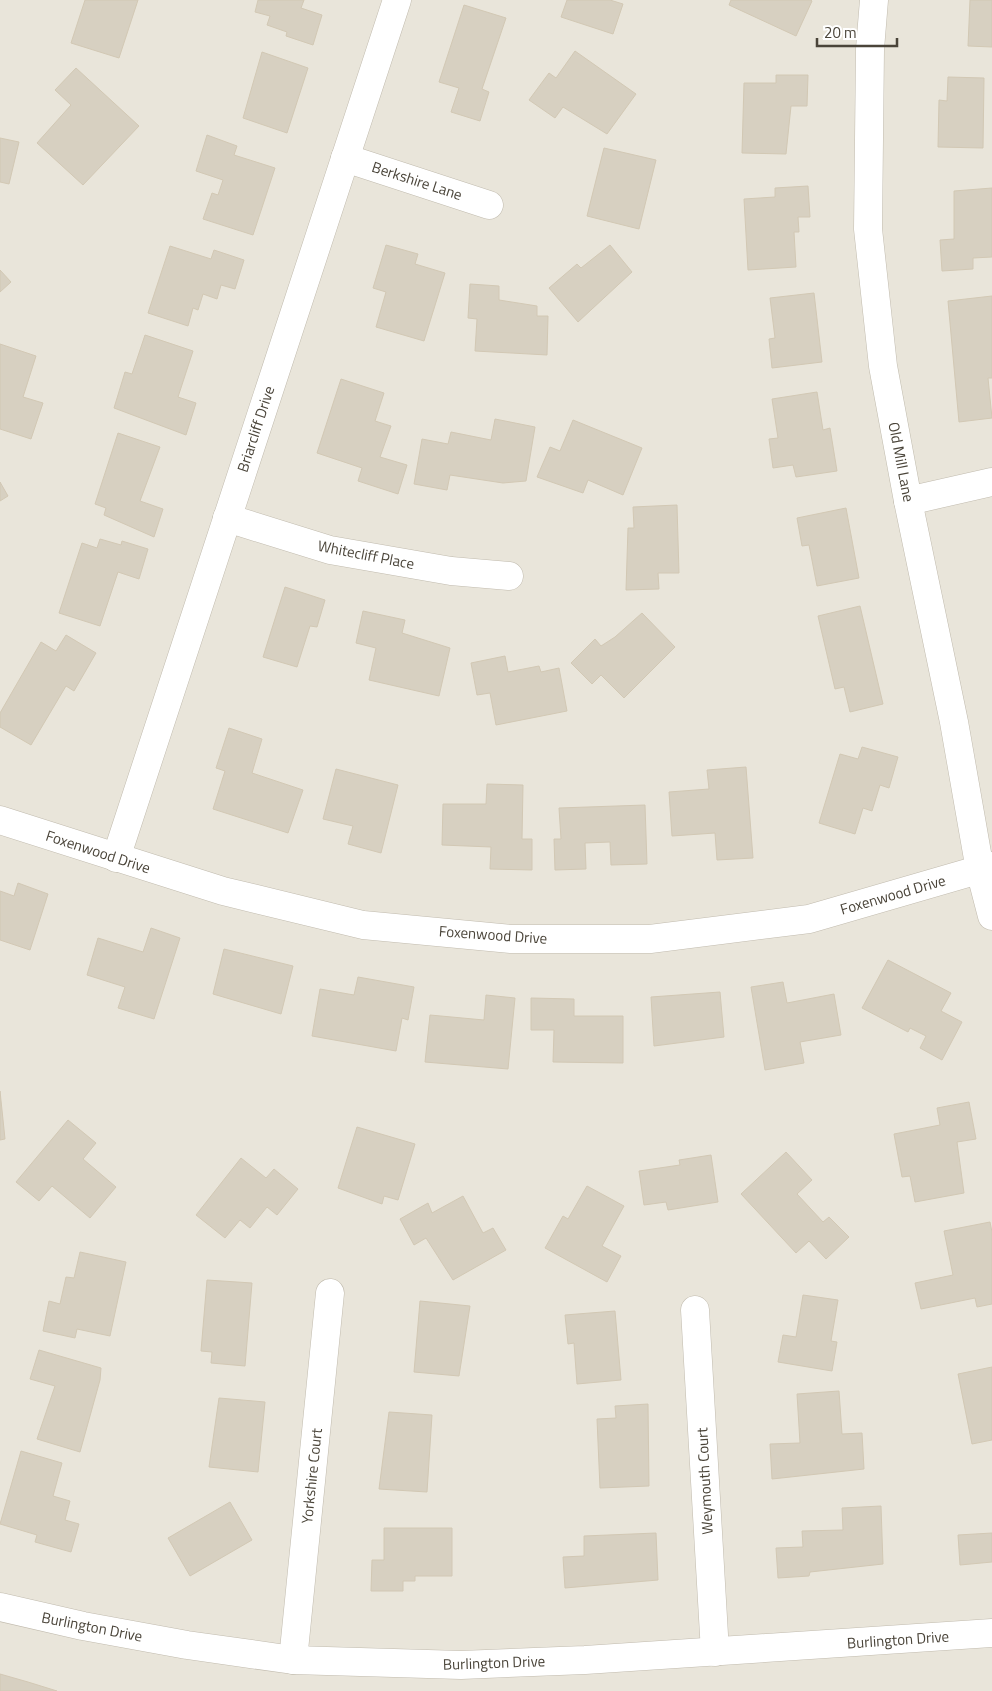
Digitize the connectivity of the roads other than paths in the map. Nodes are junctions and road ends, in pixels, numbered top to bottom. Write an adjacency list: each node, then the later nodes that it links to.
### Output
1 (397, 0): 3 (street, Briarcliff Drive)
2 (874, 0): 6 (street, Old Mill Lane)
3 (345, 158): 4 (street, Berkshire Lane); 7 (street, Briarcliff Drive)
4 (489, 204)
5 (992, 482): 6 (street)
6 (908, 501): 11 (street, Old Mill Lane)
7 (227, 518): 8 (street, Whitecliff Place); 10 (street, Briarcliff Drive)
8 (509, 576)
9 (0, 820): 10 (street, Foxenwood Drive)
10 (116, 858): 11 (street, Foxenwood Drive)
11 (986, 868): 12 (street, Old Mill Lane)
12 (992, 916)
13 (330, 1293): 18 (street, Yorkshire Court)
14 (696, 1310): 17 (street, Weymouth Court)
15 (0, 1607): 18 (street, Burlington Drive)
16 (992, 1633): 17 (street, Burlington Drive)
17 (715, 1652): 18 (street, Burlington Drive)
18 (293, 1660)

